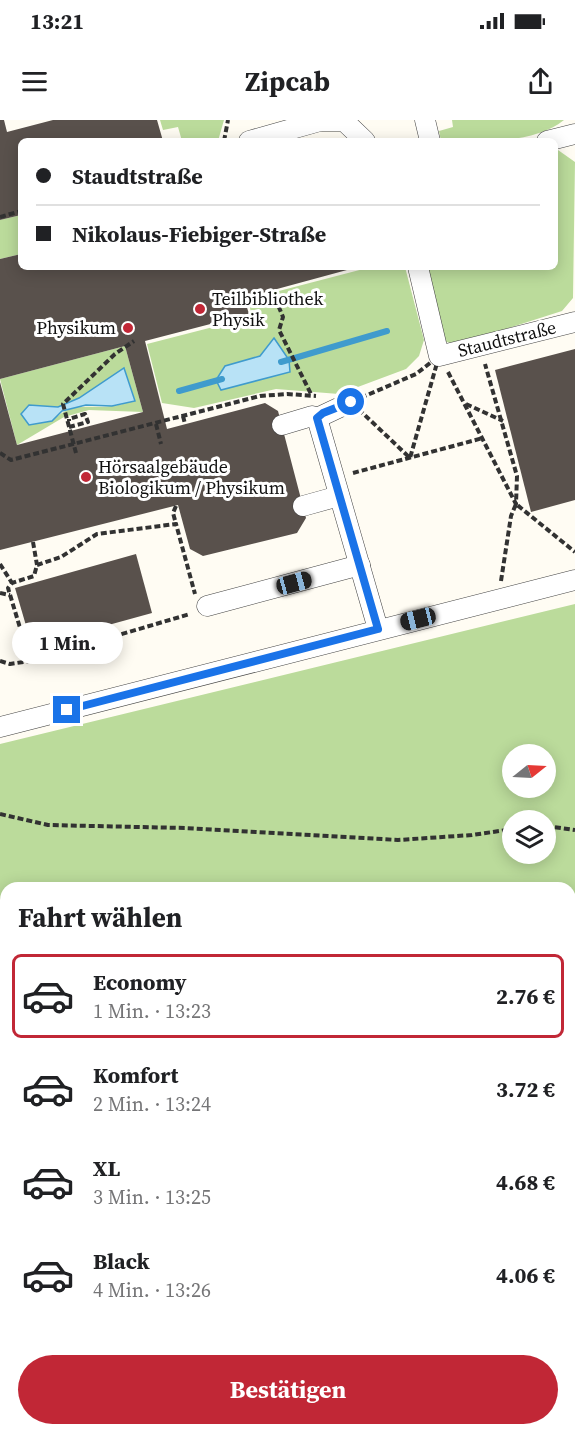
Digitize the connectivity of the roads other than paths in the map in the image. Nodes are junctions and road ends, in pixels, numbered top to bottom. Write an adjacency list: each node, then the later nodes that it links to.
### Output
1 (425, 120): 5 (street)
2 (575, 134): 6 (street)
3 (260, 138): 4 (street)
4 (362, 138)
5 (429, 138)
6 (558, 138)
7 (419, 270): 8 (street, Staudtstraße)
8 (575, 322)
9 (349, 403): 10 (street)
10 (317, 418): 11 (street); 12 (street)
11 (282, 425)
12 (337, 487): 13 (street); 14 (street)
13 (303, 506)
14 (360, 566): 16 (street); 17 (street)
15 (575, 580): 17 (street)
16 (201, 609)
17 (378, 629): 18 (street)
18 (0, 727)

